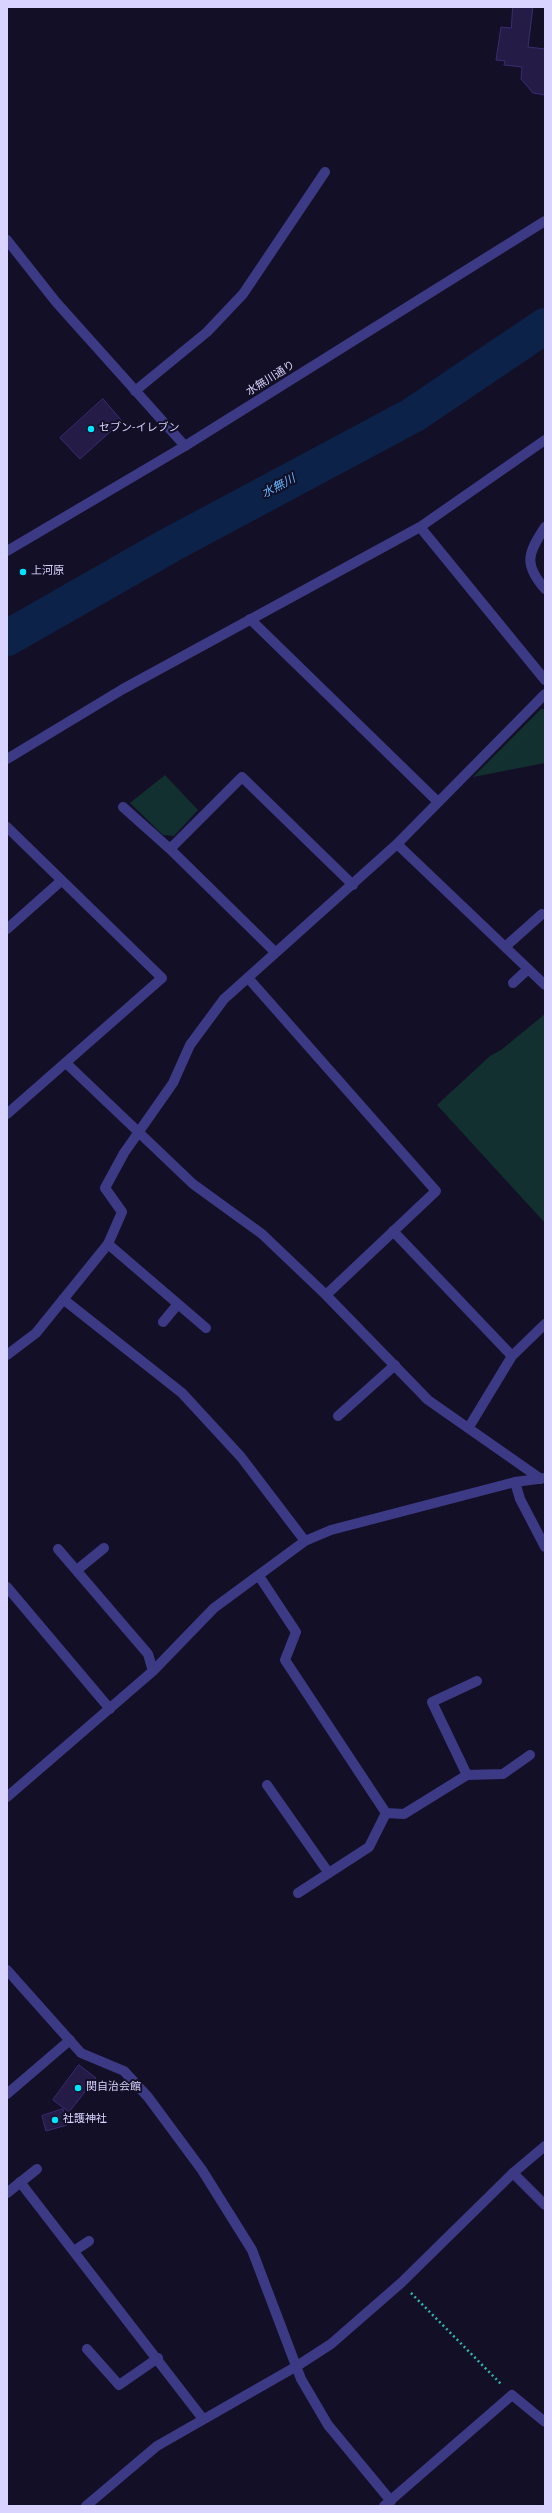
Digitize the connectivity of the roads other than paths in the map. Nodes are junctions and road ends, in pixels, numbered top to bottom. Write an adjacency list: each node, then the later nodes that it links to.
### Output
1 (325, 172): 4 (street)
2 (545, 221): 6 (street, 水無川通り)
3 (7, 240): 4 (street)
4 (135, 391): 6 (street)
5 (545, 440): 7 (street)
6 (185, 446): 9 (street, 水無川通り)
7 (420, 527): 11 (street); 12 (street)
8 (545, 527): 10 (street)
9 (7, 551)
10 (545, 589)
11 (250, 619): 14 (street); 15 (street)
12 (545, 680)
13 (545, 694): 15 (street)
14 (7, 759)
15 (438, 802): 18 (street)
16 (124, 807): 19 (street)
17 (7, 827): 20 (street)
18 (397, 844): 21 (street); 24 (street)
19 (170, 849): 21 (street); 25 (street)
20 (62, 881): 23 (street); 30 (street)
21 (353, 885): 25 (street)
22 (542, 914): 24 (street)
23 (7, 929)
24 (505, 947): 26 (street)
25 (275, 952): 27 (street)
26 (528, 969): 28 (street); 29 (street)
27 (249, 979): 32 (street); 33 (street)
28 (513, 983)
29 (545, 985)
30 (66, 1062): 31 (street); 32 (street)
31 (7, 1114)
32 (139, 1133): 34 (street); 35 (street)
33 (393, 1231): 35 (street); 42 (street)
34 (108, 1244): 36 (street); 37 (street)
35 (326, 1295): 43 (street)
36 (63, 1299): 41 (street); 48 (street)
37 (178, 1304): 38 (street); 40 (street)
38 (163, 1322)
39 (545, 1324): 42 (street)
40 (206, 1328)
41 (7, 1355)
42 (512, 1356): 45 (street)
43 (395, 1365): 44 (street); 45 (street)
44 (338, 1416)
45 (469, 1428): 46 (street)
46 (543, 1479): 47 (street)
47 (515, 1482): 48 (street); 49 (street)
48 (305, 1541): 53 (street)
49 (545, 1547)
50 (58, 1548): 52 (street)
51 (104, 1548): 52 (street)
52 (77, 1570): 55 (street)
53 (259, 1576): 55 (street); 62 (street)
54 (7, 1587): 57 (street)
55 (152, 1671): 57 (street)
56 (477, 1681): 59 (street)
57 (110, 1709): 61 (street)
58 (530, 1755): 59 (street)
59 (467, 1775): 62 (street)
60 (267, 1786): 63 (street)
61 (7, 1797)
62 (386, 1814): 63 (street)
63 (328, 1872): 64 (street)
64 (298, 1894)
65 (7, 1970): 66 (street)
66 (70, 2040): 67 (street); 78 (street)
67 (7, 2094)
68 (545, 2146): 70 (street)
69 (37, 2169): 71 (street)
70 (514, 2173): 73 (street); 78 (street)
71 (20, 2182): 72 (street); 75 (street)
72 (7, 2193)
73 (545, 2205)
74 (89, 2241): 75 (street)
75 (74, 2251): 77 (street)
76 (87, 2349): 77 (street)
77 (158, 2358): 79 (street)
78 (296, 2366): 79 (street); 81 (street)
79 (203, 2419): 82 (street)
80 (545, 2422): 81 (street)
81 (388, 2504)
82 (86, 2506)

